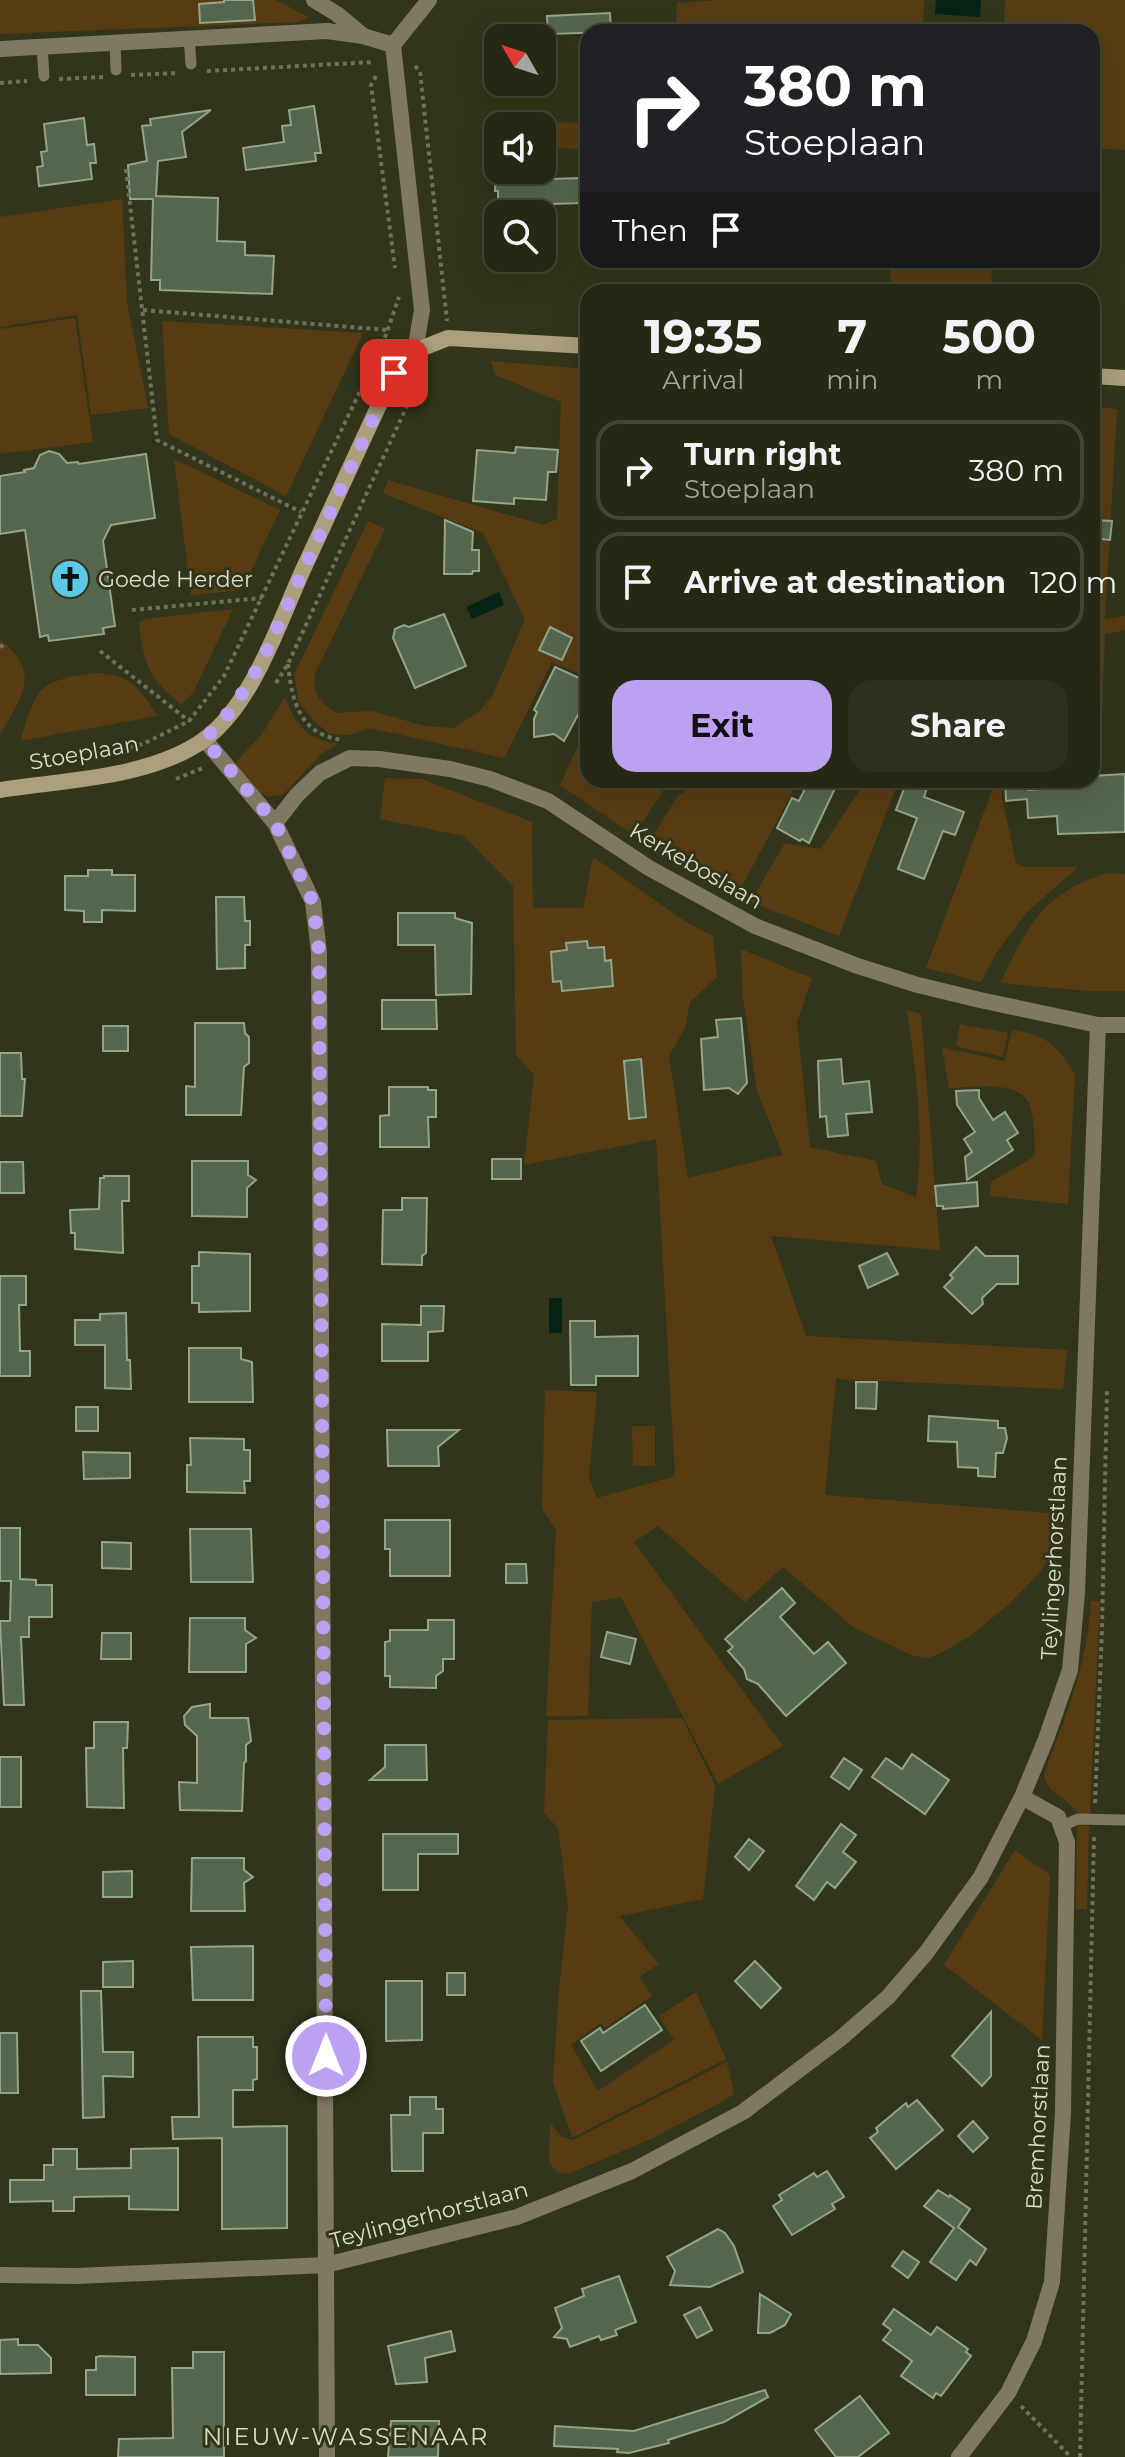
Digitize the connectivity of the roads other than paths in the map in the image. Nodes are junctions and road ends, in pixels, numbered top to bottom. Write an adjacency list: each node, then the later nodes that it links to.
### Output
1 (314, 0): 3 (street)
2 (429, 0): 6 (street)
3 (363, 36): 4 (street); 6 (street)
4 (189, 38): 5 (street); 9 (lane)
5 (115, 42): 7 (street); 10 (lane)
6 (393, 45): 13 (street)
7 (42, 46): 8 (street); 11 (lane)
8 (0, 49)
9 (191, 64)
10 (116, 70)
11 (44, 76)
12 (580, 346): 13 (street)
13 (415, 351): 16 (street, Stoeplaan)
14 (1100, 376): 15 (street)
15 (1125, 378)
16 (204, 739): 17 (street, Stoeplaan); 18 (street)
17 (0, 790)
18 (275, 823): 19 (street, Kerkeboslaan); 24 (street)
19 (1098, 1025): 20 (street, Kerkeboslaan); 21 (street, Teylingerhorstlaan)
20 (1125, 1025)
21 (1022, 1797): 23 (street); 24 (street, Teylingerhorstlaan)
22 (1125, 1820): 23 (lane)
23 (1062, 1826): 27 (street, Bremhorstlaan)
24 (326, 2265): 25 (street, Teylingerhorstlaan); 26 (street)
25 (0, 2275)
26 (327, 2457)
27 (959, 2457)

